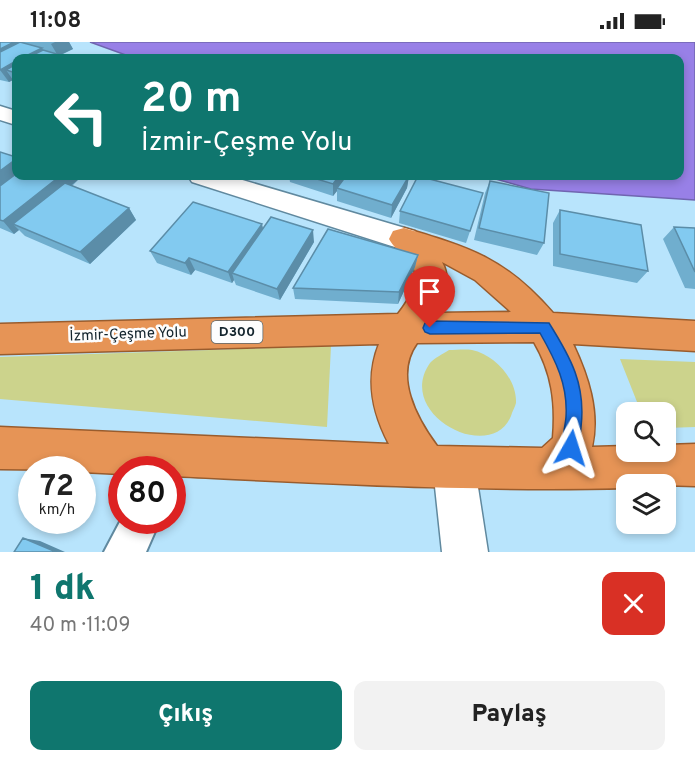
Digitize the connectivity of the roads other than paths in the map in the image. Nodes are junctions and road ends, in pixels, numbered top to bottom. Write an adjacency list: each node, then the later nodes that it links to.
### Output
1 (214, 180): 2 (street)
2 (404, 239): 3 (highway); 4 (highway)
3 (544, 327): 4 (highway, İzmir-Çeşme Yolu / D300); 5 (highway, D300); 10 (highway)
4 (408, 328): 6 (highway, İzmir-Çeşme Yolu / D300); 9 (highway)
5 (695, 336)
6 (0, 339)
7 (0, 447): 9 (highway)
8 (695, 465): 10 (highway)
9 (441, 468): 10 (highway); 11 (street)
10 (551, 469)
11 (465, 552)

